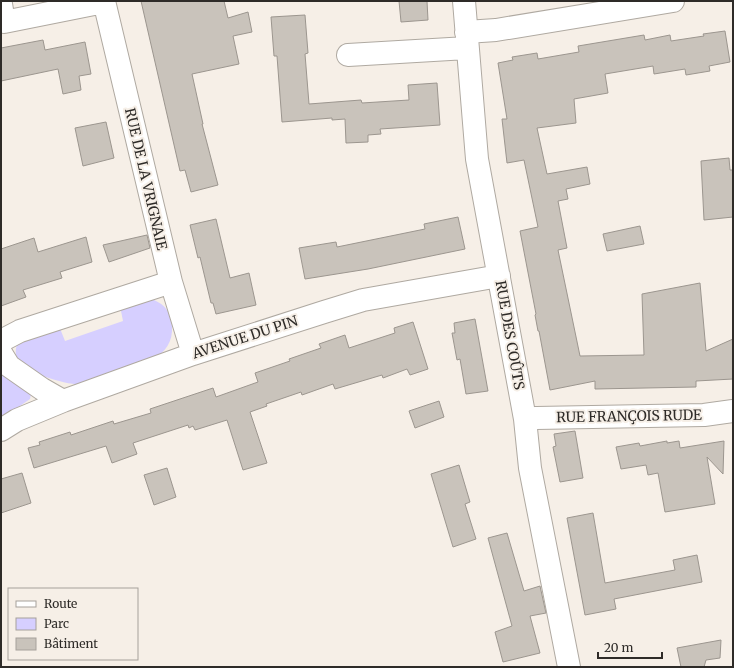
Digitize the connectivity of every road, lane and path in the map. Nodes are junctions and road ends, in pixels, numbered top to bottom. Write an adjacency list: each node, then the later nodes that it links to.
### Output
1 (104, 1): 4 (street, RUE DE LA VRIGNAIE); 8 (street, RUE DE LA VRIGNAIE)
2 (464, 1): 5 (street, RUE DES COÛTS)
3 (673, 1): 5 (street)
4 (1, 4)
5 (466, 40): 6 (street); 7 (street, RUE DES COÛTS)
6 (348, 55)
7 (499, 276): 11 (street, AVENUE DU PIN); 14 (street, RUE DES COÛTS)
8 (171, 282): 9 (street); 11 (street, RUE DE LA VRIGNAIE)
9 (1, 341)
10 (1, 353): 12 (street)
11 (193, 354): 12 (street, AVENUE DU PIN)
12 (63, 401): 15 (street, AVENUE DU PIN)
13 (733, 411): 14 (street, RUE FRANÇOIS RUDE)
14 (525, 419): 16 (street, RUE DES COÛTS)
15 (1, 430)
16 (569, 667)

